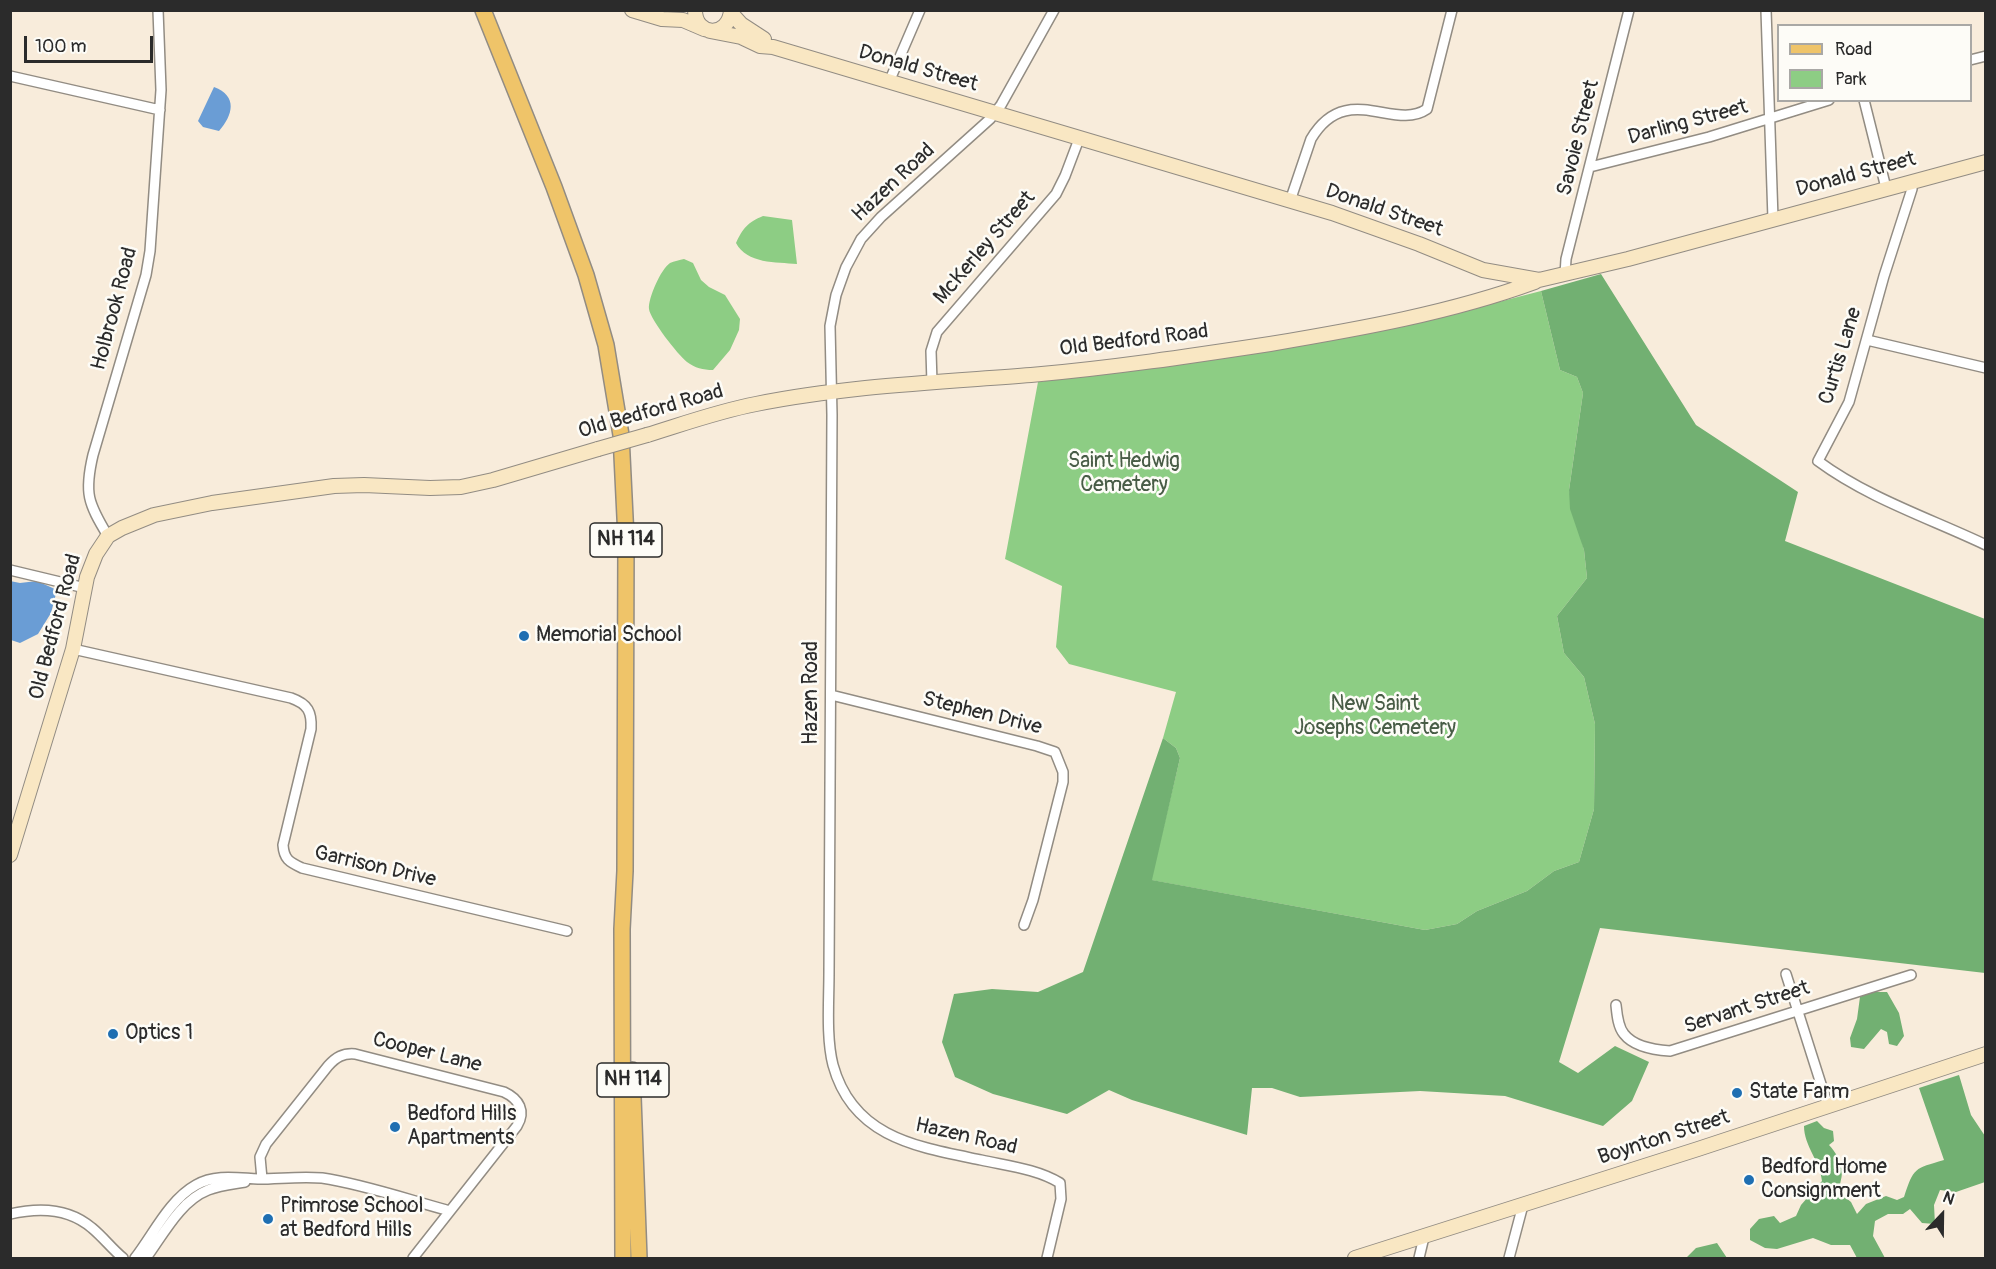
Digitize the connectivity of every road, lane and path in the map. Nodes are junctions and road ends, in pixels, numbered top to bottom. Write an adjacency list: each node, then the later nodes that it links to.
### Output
1 (158, 10): 18 (street, Holbrook Road)
2 (483, 10): 43 (main road, NH 114)
3 (666, 10): 10 (street, Donald Street)
4 (694, 10): 12 (street)
5 (920, 10): 15 (street)
6 (1054, 10): 19 (street, Hazen Road)
7 (1452, 10): 26 (street)
8 (1629, 10): 23 (street, Savoie Street)
9 (1766, 10): 20 (street)
10 (636, 11): 12 (street, Donald Street)
11 (731, 12): 12 (street, Donald Street); 13 (street, Donald Street)
12 (707, 30): 13 (street, Donald Street)
13 (773, 47): 15 (street, Donald Street)
14 (10, 76): 18 (street)
15 (890, 82): 19 (street, Donald Street)
16 (1823, 102): 20 (street, Darling Street)
17 (1864, 102): 25 (street)
18 (160, 110): 36 (street, Holbrook Road)
19 (995, 113): 21 (street, Donald Street); 35 (street, Hazen Road)
20 (1769, 119): 23 (street, Darling Street); 27 (street)
21 (1079, 139): 26 (street, Donald Street); 34 (street, McKerley Street)
22 (1986, 162): 24 (street, Donald Street)
23 (1590, 167): 29 (street, Savoie Street)
24 (1912, 181): 25 (street, Donald Street); 32 (street, Curtis Lane)
25 (1886, 188): 27 (street, Donald Street)
26 (1290, 201): 28 (street, Donald Street)
27 (1773, 219): 29 (street, Donald Street)
28 (1484, 270): 30 (street, Donald Street); 31 (street)
29 (1565, 275): 30 (street, Donald Street)
30 (1539, 280): 31 (street, Old Bedford Road)
31 (1494, 295): 34 (street, Old Bedford Road)
32 (1867, 340): 33 (street); 37 (street, Curtis Lane)
33 (1986, 368)
34 (932, 383): 35 (street, Old Bedford Road)
35 (830, 393): 36 (street, Old Bedford Road, bridge); 41 (street, Hazen Road)
36 (108, 536): 39 (street, Old Bedford Road)
37 (1986, 545)
38 (10, 570): 39 (street)
39 (85, 588): 40 (street, Old Bedford Road)
40 (73, 649): 42 (street, Old Bedford Road); 45 (street, Garrison Drive)
41 (831, 695): 44 (street, Stephen Drive); 63 (street, Hazen Road)
42 (10, 855)
43 (625, 902): 61 (main road, NH 114); 62 (main road, NH 114)
44 (1024, 925)
45 (567, 931)
46 (1786, 974): 49 (street)
47 (1911, 975): 49 (street, Servant Street)
48 (1616, 1005): 49 (street, Servant Street)
49 (1797, 1010): 51 (street)
50 (1986, 1054): 51 (street, Boynton Street)
51 (1828, 1106): 53 (street, Boynton Street)
52 (262, 1179): 54 (street); 54 (street, Cooper Lane); 58 (street); 59 (street)
53 (1522, 1205): 56 (street, Boynton Street); 66 (street)
54 (450, 1211): 60 (street, Cooper Lane)
55 (10, 1214): 57 (street)
56 (1424, 1237): 64 (street, Boynton Street); 65 (street)
57 (123, 1258)
58 (135, 1258)
59 (146, 1258)
60 (413, 1258)
61 (623, 1258)
62 (639, 1258)
63 (1047, 1258)
64 (1355, 1258)
65 (1419, 1258)
66 (1509, 1258)

